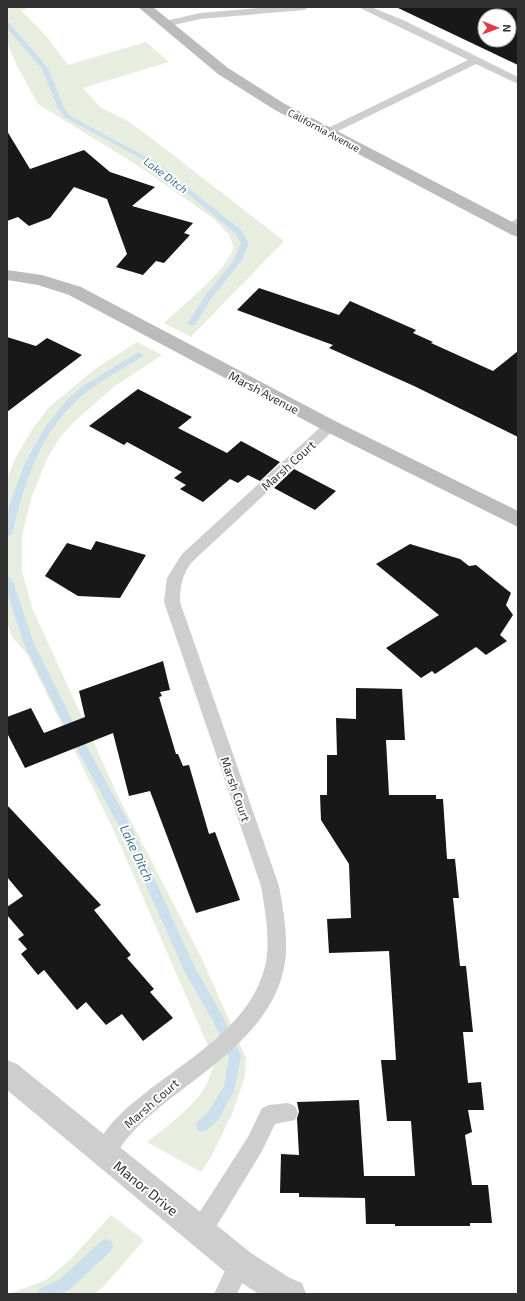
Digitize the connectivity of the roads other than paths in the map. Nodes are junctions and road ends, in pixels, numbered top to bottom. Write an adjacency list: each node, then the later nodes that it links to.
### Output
1 (145, 7): 4 (main road, California Avenue)
2 (304, 7): 4 (lane)
3 (363, 7): 5 (lane)
4 (165, 24): 7 (main road, California Avenue)
5 (476, 60): 6 (lane); 7 (lane)
6 (518, 81)
7 (328, 132): 8 (main road, California Avenue)
8 (515, 227)
9 (7, 275): 10 (main road, Marsh Avenue)
10 (330, 426): 11 (main road, Marsh Avenue); 14 (lane, Marsh Court)
11 (518, 520)
12 (7, 1073): 14 (street, Manor Drive)
13 (288, 1113): 15 (lane)
14 (103, 1153): 15 (street, Manor Drive)
15 (200, 1232): 16 (street, Manor Drive)
16 (240, 1264): 17 (lane); 18 (street, Manor Drive)
17 (225, 1294)
18 (291, 1294)

